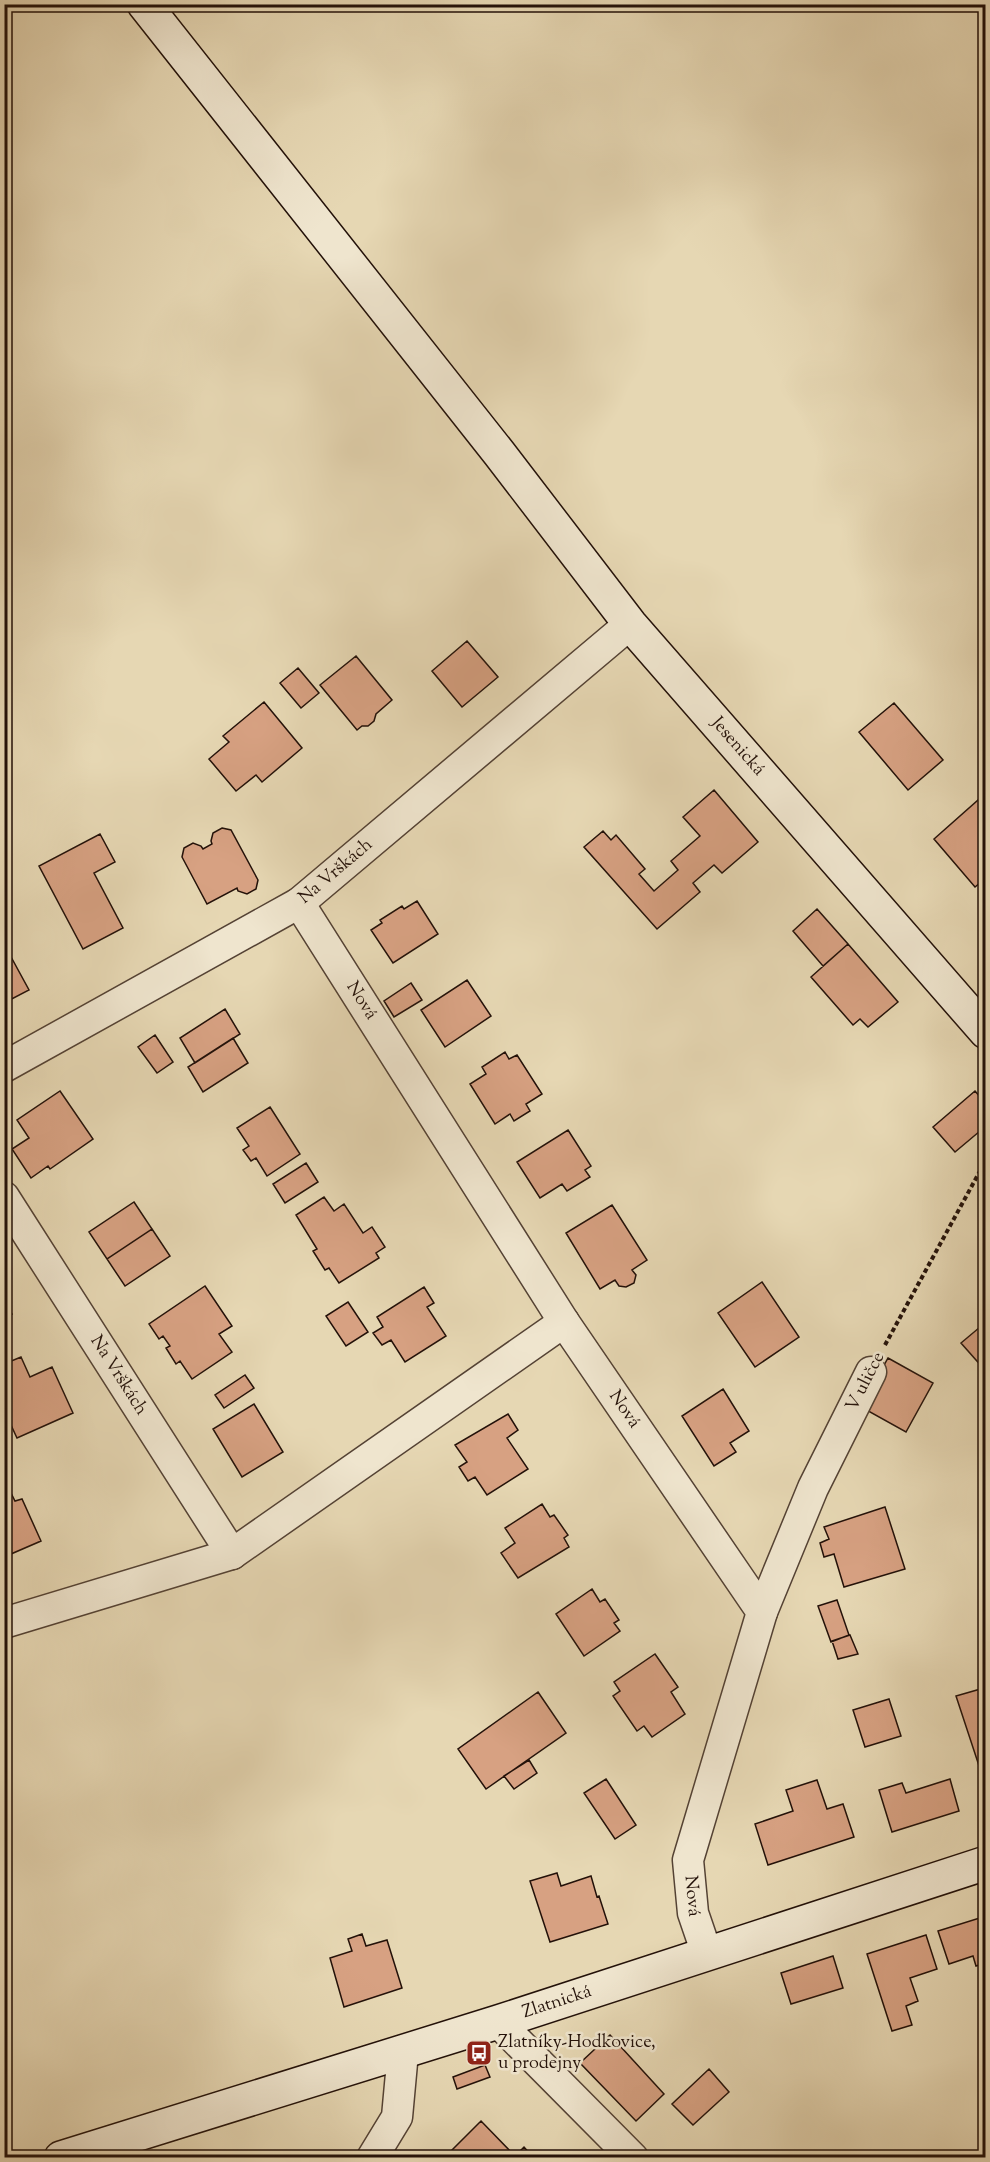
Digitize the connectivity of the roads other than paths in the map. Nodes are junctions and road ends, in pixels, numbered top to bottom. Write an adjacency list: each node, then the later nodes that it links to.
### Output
1 (144, 4): 2 (main road, Jesenická)
2 (630, 624): 3 (street, Na Vrškách); 4 (main road, Jesenická)
3 (300, 903): 5 (street, Na Vrškách); 7 (street, Nová)
4 (986, 1032)
5 (4, 1067)
6 (4, 1197): 9 (street, Na Vrškách)
7 (564, 1323): 9 (street); 10 (street, Nová)
8 (871, 1372): 10 (street, V uličce)
9 (232, 1554): 11 (street)
10 (762, 1612): 13 (street, Nová)
11 (4, 1623)
12 (986, 1863): 13 (main road, Zlatnická)
13 (708, 1954): 14 (main road, Zlatnická)
14 (498, 2022): 15 (main road, Zlatnická); 18 (street)
15 (403, 2052): 16 (main road, Zlatnická); 17 (street)
16 (61, 2157)
17 (372, 2157)
18 (633, 2157)

